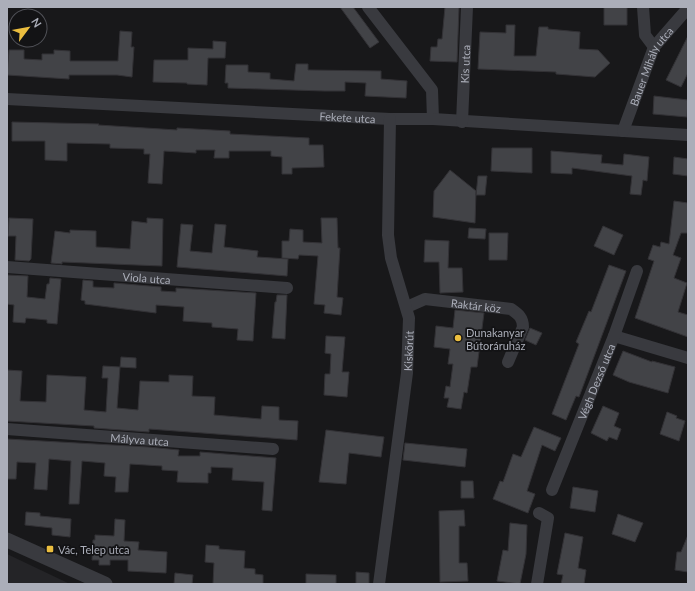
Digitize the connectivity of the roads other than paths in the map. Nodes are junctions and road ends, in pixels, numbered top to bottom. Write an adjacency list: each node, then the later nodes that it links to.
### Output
1 (368, 7): 8 (street)
2 (467, 7): 9 (street, Kis utca)
3 (643, 7): 5 (street)
4 (688, 8): 5 (street, Bauer Mihály utca)
5 (654, 47): 10 (street, Bauer Mihály utca)
6 (7, 99): 7 (street, Fekete utca)
7 (390, 119): 8 (street, Fekete utca); 15 (street, Kiskörút)
8 (433, 119): 9 (street, Fekete utca)
9 (462, 122): 10 (street, Fekete utca)
10 (623, 131): 11 (street, Fekete utca)
11 (688, 135)
12 (7, 267): 14 (street, Viola utca)
13 (637, 271): 16 (street, Végh Dezső utca)
14 (287, 288)
15 (406, 307): 18 (street, Raktár köz); 25 (street, Kiskörút)
16 (614, 336): 17 (street); 21 (street, Végh Dezső utca)
17 (688, 358)
18 (508, 362)
19 (7, 429): 20 (street, Mályva utca)
20 (273, 450)
21 (552, 490)
22 (539, 514): 26 (street)
23 (7, 540): 24 (street)
24 (105, 584)
25 (379, 584)
26 (537, 584)

